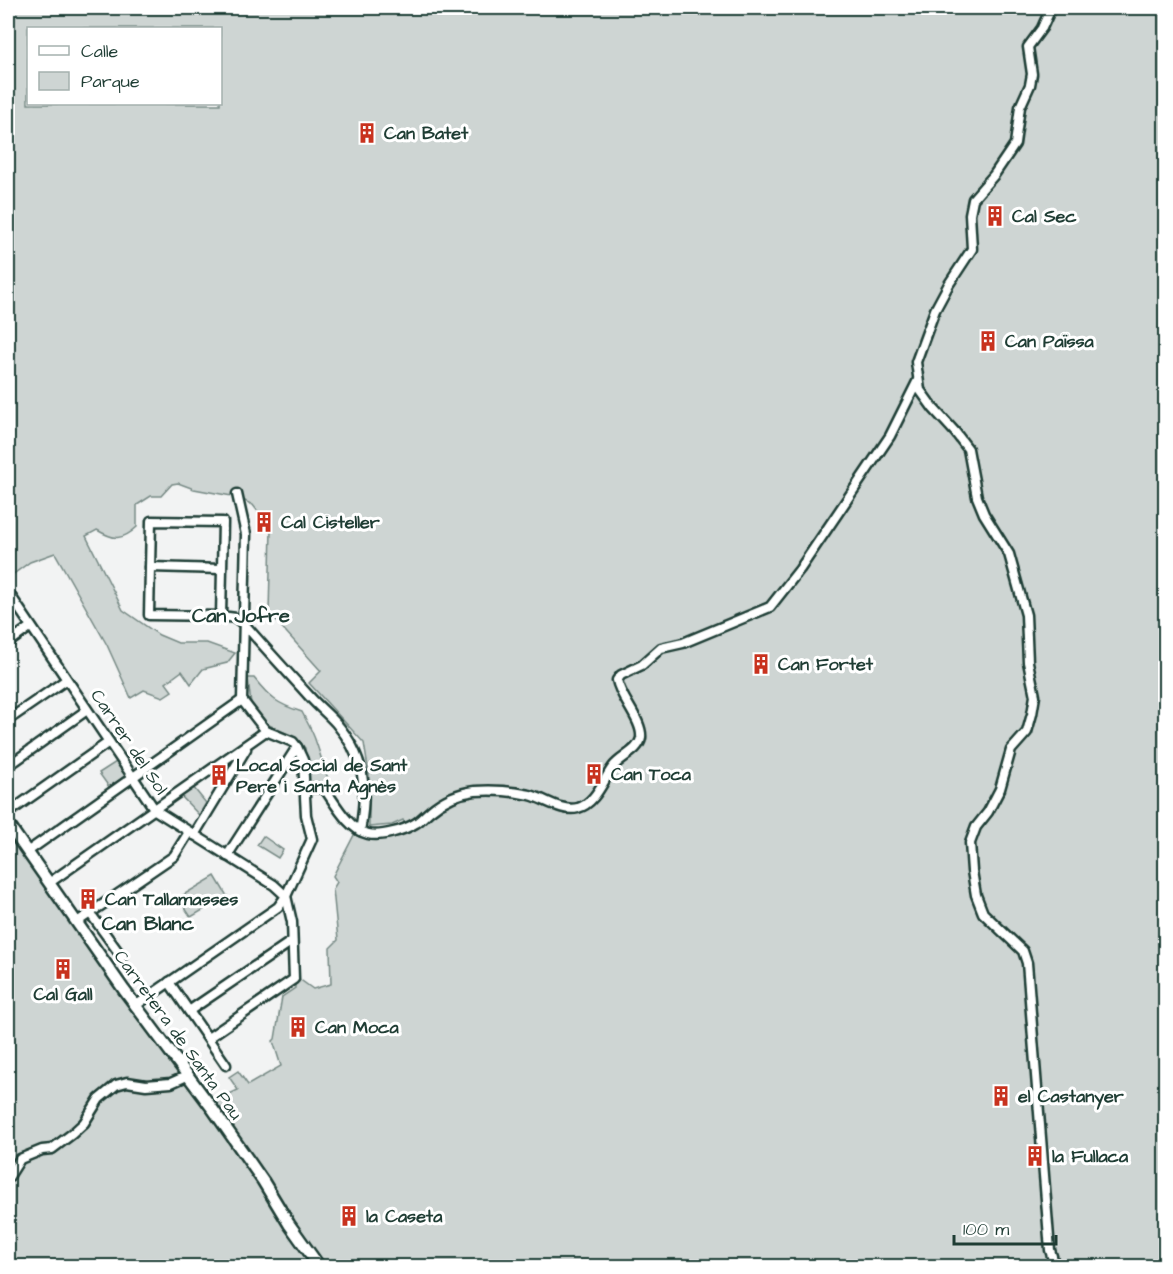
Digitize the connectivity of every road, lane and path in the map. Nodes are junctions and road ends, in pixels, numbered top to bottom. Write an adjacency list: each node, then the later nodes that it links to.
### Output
1 (1051, 8): 2 (street)
2 (918, 380): 25 (street); 43 (street)
3 (237, 494): 8 (street)
4 (150, 567): 5 (street); 5 (street); 7 (street)
5 (222, 569): 7 (street)
6 (8, 592): 9 (street, Carrer del Sol)
7 (221, 616): 8 (street)
8 (245, 626): 12 (street); 25 (street)
9 (30, 627): 10 (street); 11 (street, Carrer del Sol)
10 (8, 644)
11 (66, 680): 13 (street, Carrer del Sol); 14 (street)
12 (242, 700): 15 (street); 20 (street)
13 (87, 710): 16 (street, Carrer del Sol); 19 (street)
14 (8, 720)
15 (266, 731): 17 (street); 18 (street)
16 (109, 742): 20 (street, Carrer del Sol); 23 (street)
17 (248, 746): 22 (street); 26 (street)
18 (297, 747): 21 (street); 28 (street)
19 (8, 766)
20 (134, 778): 22 (street, Carrer del Sol); 27 (street)
21 (305, 788): 25 (street); 30 (street)
22 (155, 810): 26 (street, Carrer del Sol); 29 (street)
23 (8, 813)
24 (8, 824): 27 (main road, Carretera de Santa Pau)
25 (360, 831)
26 (192, 834): 28 (street, Carrer del Sol); 31 (street)
27 (27, 852): 29 (main road, Carretera de Santa Pau)
28 (227, 856): 30 (street, Carrer del Sol)
29 (49, 884): 32 (main road, Carretera de Santa Pau)
30 (286, 896): 33 (street); 35 (street)
31 (90, 913): 32 (street); 34 (street)
32 (77, 922): 36 (main road, Carretera de Santa Pau)
33 (292, 941): 37 (street); 38 (street)
34 (122, 957)
35 (169, 982): 36 (street); 37 (street)
36 (135, 1006): 40 (main road, Carretera de Santa Pau)
37 (189, 1011): 38 (street)
38 (208, 1038): 39 (street)
39 (226, 1065)
40 (189, 1075): 41 (street); 42 (main road, Carretera de Santa Pau)
41 (8, 1178)
42 (319, 1266)
43 (1055, 1266)

